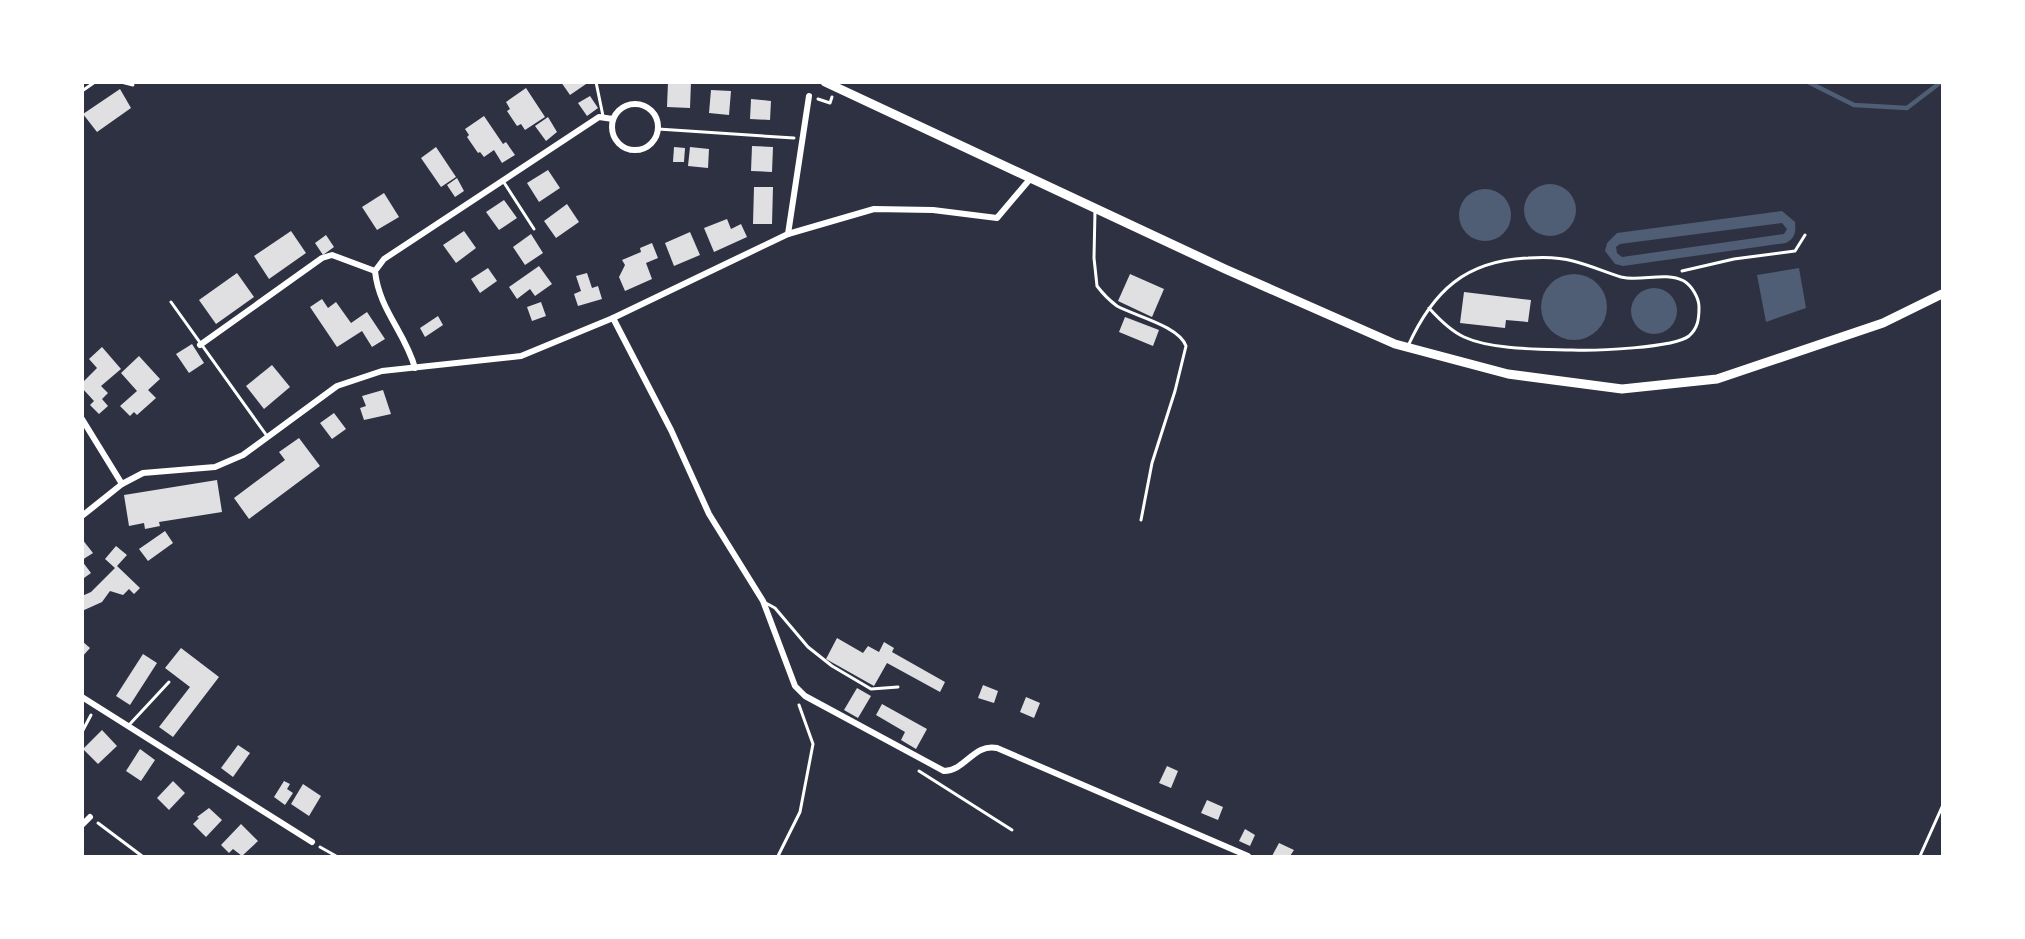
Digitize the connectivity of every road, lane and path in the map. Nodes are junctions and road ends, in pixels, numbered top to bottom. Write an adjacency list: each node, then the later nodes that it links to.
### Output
1 (95, 82): 7 (lane)
2 (121, 82): 5 (lane)
3 (596, 82): 9 (lane)
4 (825, 82): 6 (main road)
5 (133, 85)
6 (836, 88): 8 (path); 13 (main road)
7 (82, 91)
8 (809, 96): 12 (street)
9 (603, 118): 10 (street); 14 (street)
10 (613, 119): 11 (street); 11 (street)
11 (658, 129): 12 (path)
12 (803, 139): 17 (street)
13 (1030, 178): 15 (main road); 17 (street)
14 (503, 181): 16 (lane); 19 (street)
15 (1096, 209): 26 (main road); 32 (lane)
16 (534, 229)
17 (788, 234): 24 (street)
18 (1805, 235): 20 (path)
19 (375, 271): 25 (street); 27 (street)
20 (1666, 277): 23 (lane); 23 (lane)
21 (1942, 294): 26 (main road)
22 (171, 302): 25 (lane)
23 (1429, 308): 26 (lane)
24 (613, 318): 27 (street); 33 (street)
25 (200, 345): 29 (lane)
26 (1407, 348)
27 (415, 368): 29 (street)
28 (82, 419): 30 (street)
29 (268, 438): 30 (street)
30 (122, 484): 31 (street)
31 (82, 516)
32 (1141, 520)
33 (763, 601): 35 (lane); 50 (street)
34 (169, 682): 39 (lane)
35 (898, 687)
36 (82, 697): 37 (street)
37 (95, 706): 39 (street); 40 (path)
38 (808, 707): 49 (path)
39 (128, 726): 46 (street)
40 (82, 732)
41 (914, 768): 45 (path)
42 (1942, 807): 51 (path)
43 (90, 817): 44 (street); 47 (path)
44 (82, 825)
45 (1012, 830)
46 (312, 842): 48 (path)
47 (142, 856)
48 (336, 856)
49 (778, 856)
50 (1248, 856)
51 (1920, 856)

